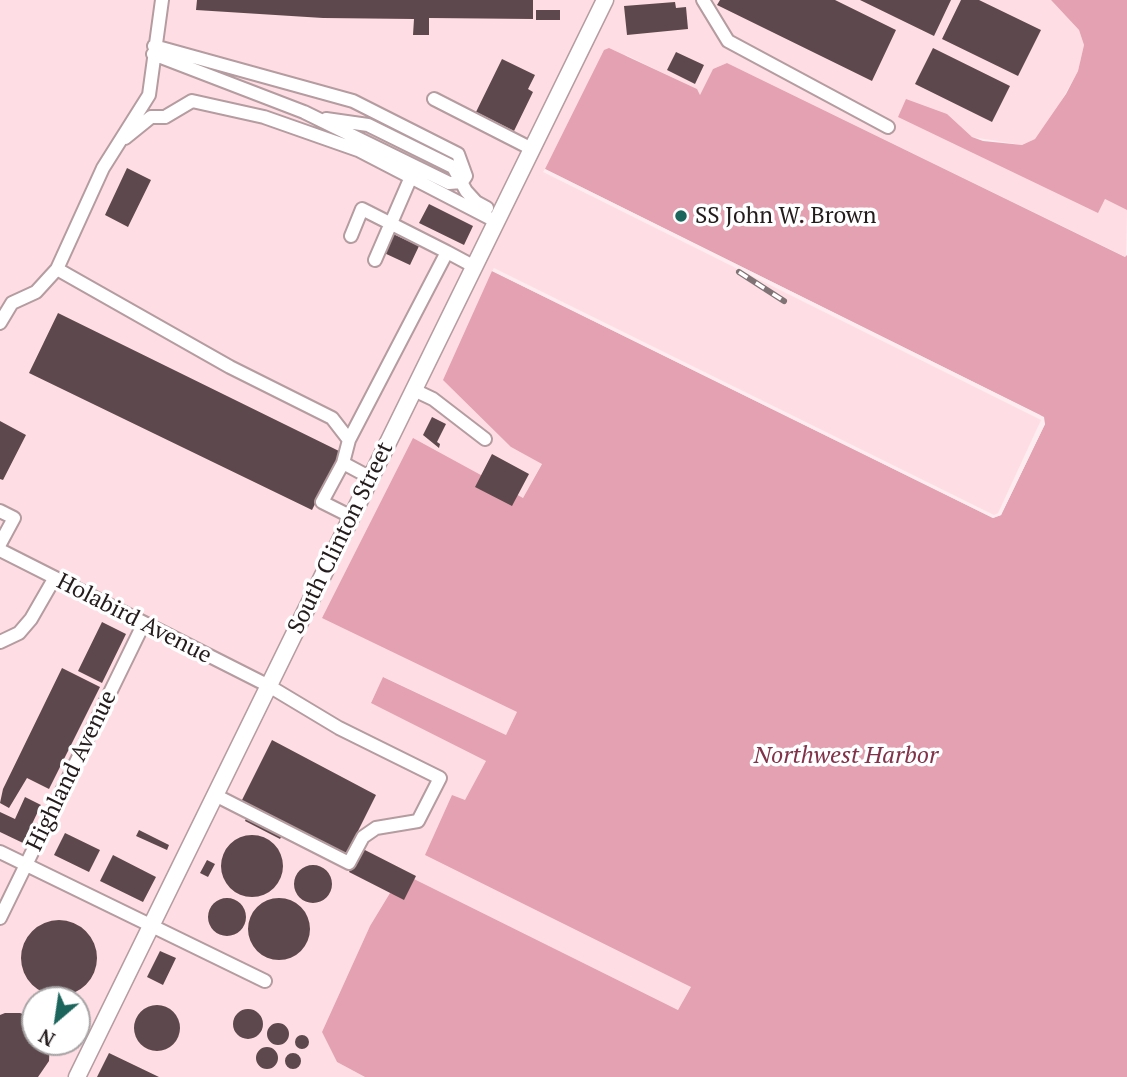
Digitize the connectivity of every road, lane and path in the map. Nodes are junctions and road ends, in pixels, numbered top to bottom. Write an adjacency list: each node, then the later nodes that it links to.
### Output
1 (162, 0): 4 (street)
2 (606, 0): 10 (main road, South Clinton Street)
3 (703, 0): 8 (street)
4 (154, 50): 6 (street); 9 (street); 12 (street)
5 (434, 99): 10 (street)
6 (312, 116): 7 (street); 12 (street)
7 (334, 127): 11 (street); 12 (street)
8 (888, 127)
9 (125, 138): 11 (street); 19 (street)
10 (532, 149): 13 (main road, South Clinton Street)
11 (413, 171): 12 (street); 13 (street); 14 (street)
12 (459, 183): 13 (street)
13 (498, 219): 18 (main road, South Clinton Street)
14 (390, 223): 15 (street); 16 (street); 17 (street)
15 (351, 236)
16 (447, 252): 18 (street); 23 (street)
17 (375, 260)
18 (475, 267): 21 (main road, South Clinton Street)
19 (57, 269): 20 (street); 23 (street)
20 (0, 323)
21 (414, 390): 22 (street); 25 (main road, South Clinton Street)
22 (485, 439)
23 (349, 440): 24 (street)
24 (343, 463): 25 (street); 27 (street)
25 (371, 478): 27 (main road, South Clinton Street)
26 (0, 511): 28 (street)
27 (352, 517): 33 (main road, South Clinton Street)
28 (0, 544)
29 (0, 550): 30 (street, Holabird Avenue)
30 (54, 579): 31 (street, Holabird Avenue); 32 (street)
31 (143, 625): 33 (street, Holabird Avenue); 36 (street, Highland Avenue)
32 (0, 642)
33 (269, 686): 34 (main road, South Clinton Street); 34 (street, Holabird Avenue)
34 (215, 795): 38 (main road, South Clinton Street)
35 (0, 852): 36 (street)
36 (26, 865): 37 (street, Highland Avenue); 38 (street)
37 (0, 918)
38 (150, 927): 39 (street); 40 (main road, South Clinton Street)
39 (265, 981)
40 (77, 1077)

